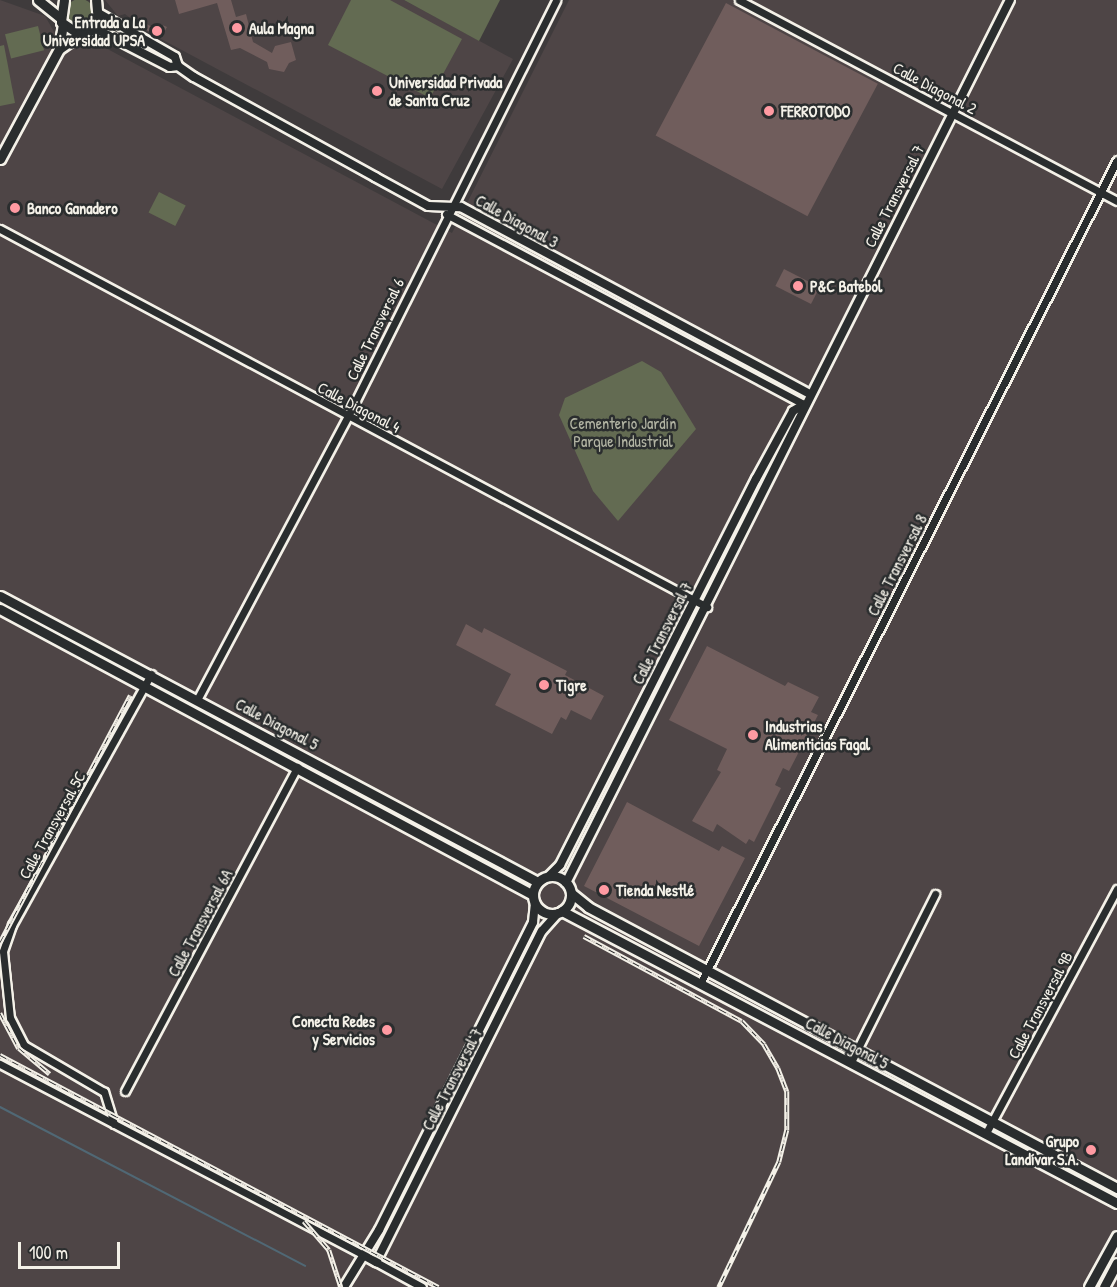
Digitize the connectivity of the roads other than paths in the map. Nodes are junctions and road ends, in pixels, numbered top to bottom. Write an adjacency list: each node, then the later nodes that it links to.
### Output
1 (38, 0): 8 (main road)
2 (64, 0): 8 (main road)
3 (96, 0): 7 (main road)
4 (556, 0): 20 (street, Calle Transversal 6)
5 (740, 0): 15 (street, Calle Diagonal 2)
6 (1010, 0): 15 (street, Calle Transversal 7)
7 (100, 14): 9 (main road); 11 (street, Calle Diagonal 3)
8 (62, 21): 10 (main road); 12 (main road)
9 (94, 28): 10 (main road); 13 (street, Calle Diagonal 3)
10 (82, 33): 12 (main road)
11 (152, 44): 13 (street); 14 (street, Calle Diagonal 3)
12 (59, 49): 16 (main road)
13 (147, 55): 14 (street, Calle Diagonal 3)
14 (178, 66): 20 (street, Calle Diagonal 3)
15 (953, 113): 18 (street, Calle Diagonal 2); 22 (street, Calle Transversal 7)
16 (0, 159)
17 (1117, 160): 18 (street, Calle Transversal 8)
18 (1101, 193): 19 (street, Calle Diagonal 2); 47 (street, Calle Transversal 8)
19 (1117, 201)
20 (447, 211): 22 (street, Calle Diagonal 3); 23 (street); 24 (street, Calle Transversal 6)
21 (0, 229): 24 (street, Calle Diagonal 4)
22 (810, 394): 23 (street, Calle Transversal 7)
23 (804, 405): 26 (street, Calle Transversal 7); 27 (street, Calle Transversal 7)
24 (348, 416): 26 (street, Calle Diagonal 4); 33 (street, Calle Transversal 6)
25 (0, 596): 29 (main road, Calle Diagonal 5)
26 (695, 601): 27 (street, Calle Diagonal 4); 36 (street, Calle Transversal 7)
27 (707, 607): 38 (street, Calle Transversal 7)
28 (0, 609): 30 (main road, Calle Diagonal 5)
29 (88, 642): 30 (street); 31 (main road, Calle Diagonal 5)
30 (81, 651): 32 (main road, Calle Diagonal 5)
31 (151, 674): 32 (street, Calle Transversal 5C); 33 (main road, Calle Diagonal 5)
32 (144, 684): 34 (main road, Calle Diagonal 5); 58 (street, Calle Transversal 5C)
33 (198, 698): 35 (main road, Calle Diagonal 5)
34 (297, 767): 37 (main road, Calle Diagonal 5); 54 (street, Calle Transversal 6A)
35 (351, 780): 37 (main road); 40 (main road, Calle Diagonal 5)
36 (601, 787): 38 (street); 39 (street, Calle Transversal 7)
37 (344, 792): 45 (main road, Calle Diagonal 5)
38 (612, 792): 41 (street, Calle Transversal 7)
39 (548, 876): 40 (main road); 41 (main road)
40 (538, 882): 45 (main road)
41 (566, 883): 43 (main road)
42 (1117, 889): 57 (street, Calle Transversal 9B)
43 (571, 893): 46 (main road); 47 (main road, Calle Diagonal 5)
44 (935, 894): 51 (street)
45 (534, 899): 46 (main road); 49 (street, Calle Transversal 7)
46 (560, 912): 48 (main road, Calle Diagonal 5); 50 (street, Calle Transversal 7)
47 (707, 971): 48 (street, Calle Transversal 8); 51 (main road, Calle Diagonal 5)
48 (701, 982): 52 (main road, Calle Diagonal 5)
49 (496, 994): 50 (street); 55 (street, Calle Transversal 7)
50 (508, 1001): 56 (street, Calle Transversal 7)
51 (856, 1050): 52 (street); 57 (main road, Calle Diagonal 5)
52 (850, 1062): 59 (main road, Calle Diagonal 5)
53 (0, 1064): 58 (street)
54 (125, 1091)
55 (438, 1109): 56 (street); 61 (street, Calle Transversal 7)
56 (450, 1116): 63 (street, Calle Transversal 7)
57 (992, 1122): 59 (street, Calle Transversal 9B); 60 (main road, Calle Diagonal 5)
58 (114, 1125): 65 (street)
59 (986, 1133): 62 (main road, Calle Diagonal 5)
60 (1117, 1188)
61 (393, 1202): 63 (street); 65 (street, Calle Transversal 7)
62 (1117, 1203)
63 (404, 1207): 66 (street, Calle Transversal 7)
64 (1117, 1236): 70 (main road)
65 (365, 1256): 66 (street); 68 (street, Calle Transversal 7)
66 (376, 1262): 69 (street)
67 (1117, 1263): 71 (main road)
68 (344, 1287)
69 (422, 1287)
70 (1089, 1287)
71 (1104, 1287)

